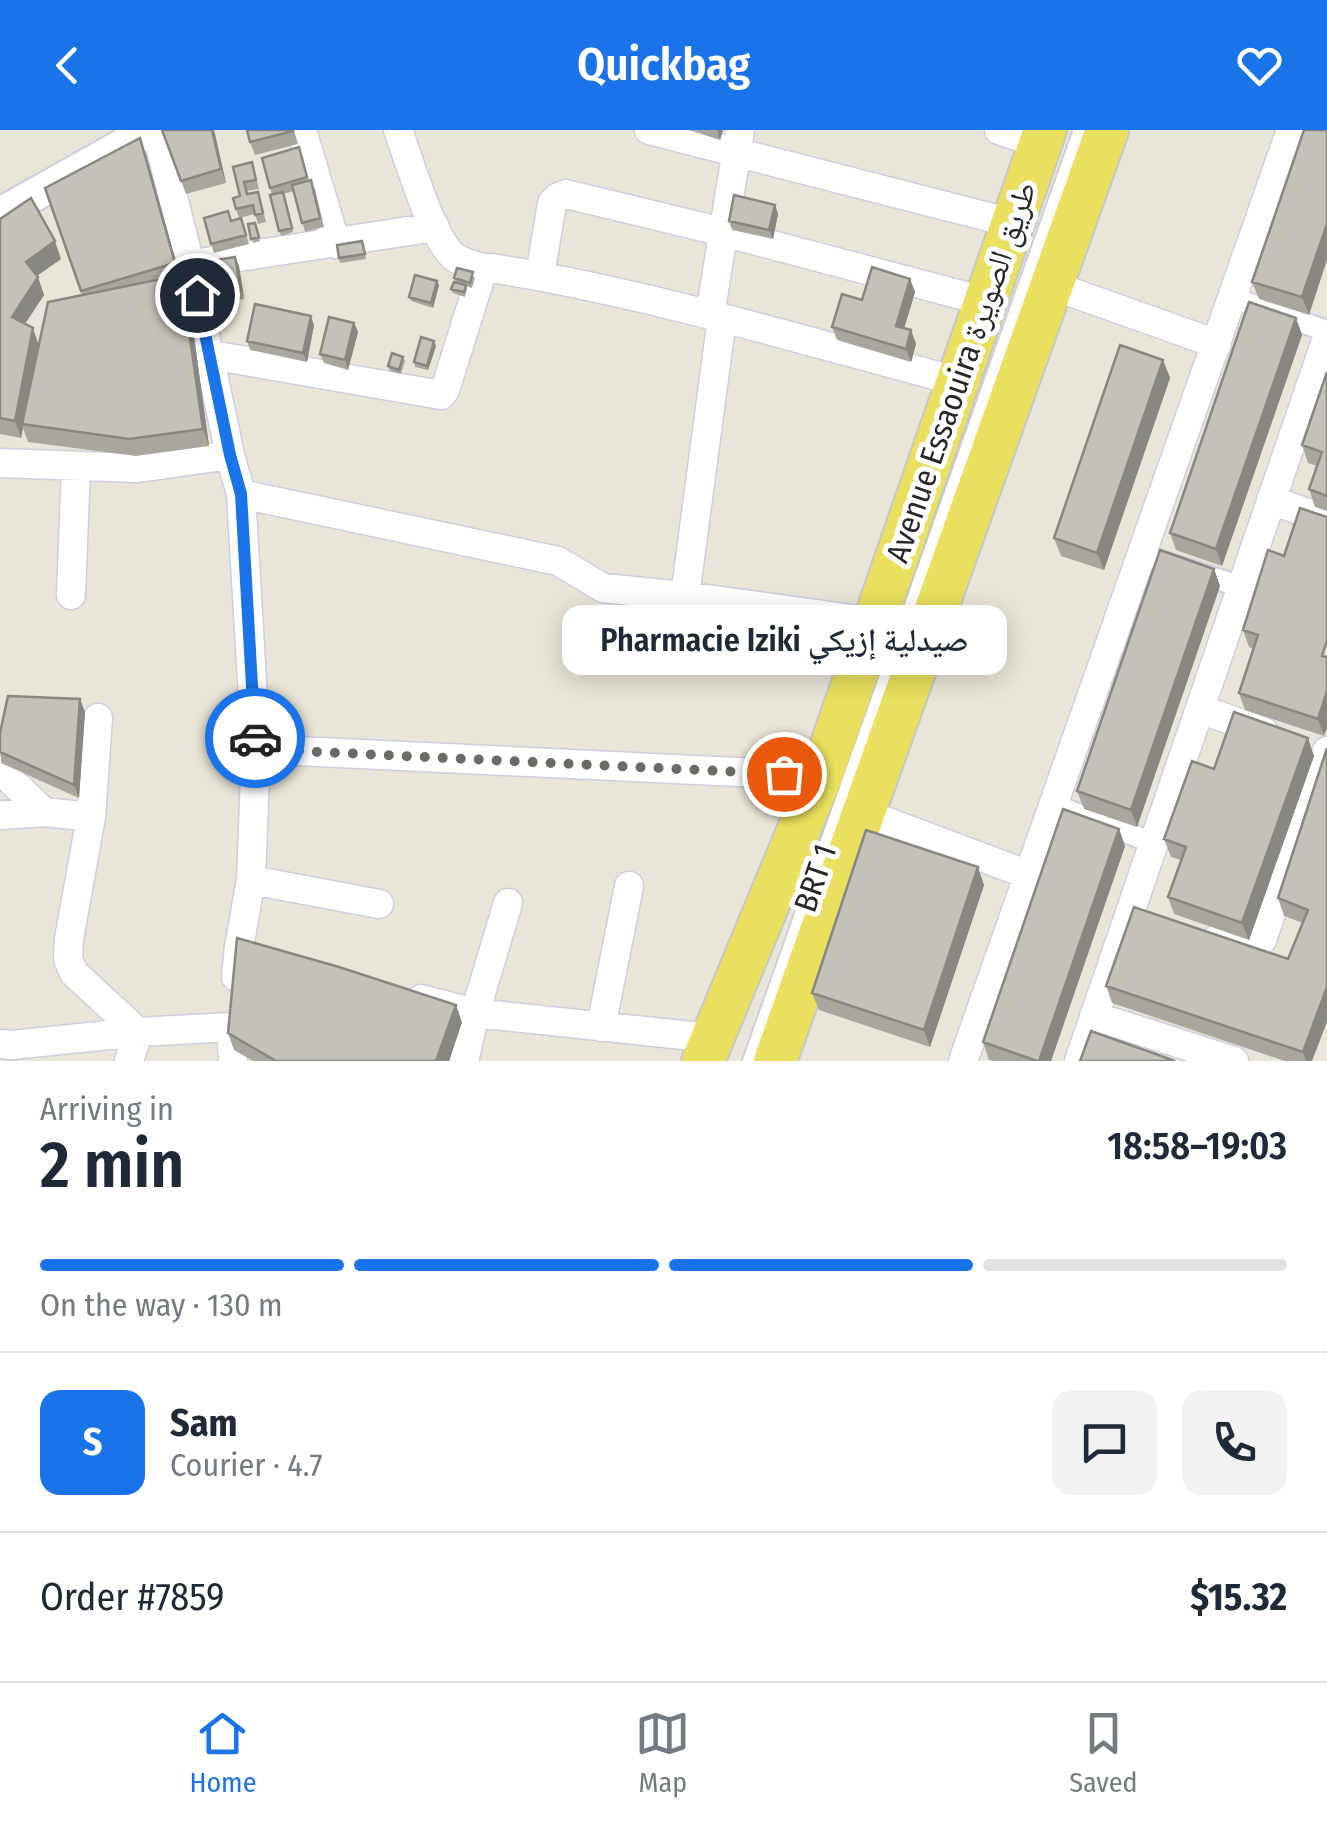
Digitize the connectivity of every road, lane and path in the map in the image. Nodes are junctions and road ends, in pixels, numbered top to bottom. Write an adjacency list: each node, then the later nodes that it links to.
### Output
1 (153, 130): 11 (street); 16 (street)
2 (302, 130): 15 (street)
3 (398, 130): 13 (street)
4 (649, 130): 10 (street)
5 (998, 130): 9 (street)
6 (1080, 130): 68 (lane, BRT 1)
7 (1107, 130): 19 (main road, Avenue Essaouira طريق الصويرة)
8 (1291, 130): 20 (street)
9 (1043, 137): 12 (main road, Avenue Essaouira طريق الصويرة)
10 (738, 142): 12 (street); 14 (street)
11 (0, 214)
12 (1012, 223): 21 (main road, Avenue Essaouira طريق الصويرة)
13 (435, 227): 15 (street); 17 (street)
14 (723, 232): 18 (street); 21 (street); 22 (street)
15 (336, 244): 16 (street)
16 (190, 264): 25 (street)
17 (483, 269): 18 (street); 25 (street)
18 (540, 276): 22 (street)
19 (1051, 285): 24 (street); 48 (main road, Avenue Essaouira طريق الصويرة)
20 (1233, 298): 23 (street); 24 (street)
21 (984, 301): 27 (main road, Avenue Essaouira طريق الصويرة)
22 (716, 316): 27 (street); 37 (street)
23 (1327, 334): 26 (street)
24 (1218, 344): 34 (street)
25 (211, 355): 28 (street)
26 (1322, 368): 32 (street)
27 (956, 381): 38 (main road, Avenue Essaouira طريق الصويرة)
28 (230, 455): 30 (street); 31 (street)
29 (0, 463): 30 (street)
30 (76, 467): 36 (street)
31 (241, 494): 37 (street); 41 (street)
32 (1271, 500): 33 (street); 35 (street)
33 (1327, 520)
34 (1142, 555): 35 (street); 45 (street)
35 (1242, 587): 39 (street)
36 (71, 594)
37 (685, 596): 38 (street)
38 (874, 622): 44 (main road, Avenue Essaouira طريق الصويرة)
39 (1200, 709): 42 (street); 50 (street)
40 (98, 718): 49 (street)
41 (256, 749): 44 (street); 52 (street)
42 (1316, 749): 56 (street)
43 (0, 770): 46 (street)
44 (821, 776): 64 (main road, Avenue Essaouira طريق الصويرة)
45 (1054, 805): 50 (street); 51 (street)
46 (44, 812): 47 (street); 49 (street)
47 (0, 814)
48 (864, 814): 51 (street); 69 (main road, Avenue Essaouira طريق الصويرة)
49 (91, 816): 62 (street)
50 (1154, 843): 59 (street)
51 (1029, 875): 70 (street)
52 (251, 880): 55 (street); 61 (street)
53 (629, 886): 60 (street)
54 (508, 903): 58 (street)
55 (379, 904)
56 (1184, 929)
57 (404, 994): 58 (street)
58 (474, 1013): 60 (street); 67 (street)
59 (1094, 1016): 71 (street); 72 (street)
60 (602, 1026): 64 (street)
61 (231, 1027): 62 (street); 66 (street)
62 (138, 1032): 63 (street); 65 (street)
63 (7, 1050)
64 (707, 1050)
65 (128, 1061)
66 (233, 1061)
67 (464, 1061)
68 (750, 1061)
69 (774, 1061)
70 (964, 1061)
71 (1079, 1061)
72 (1234, 1061)

